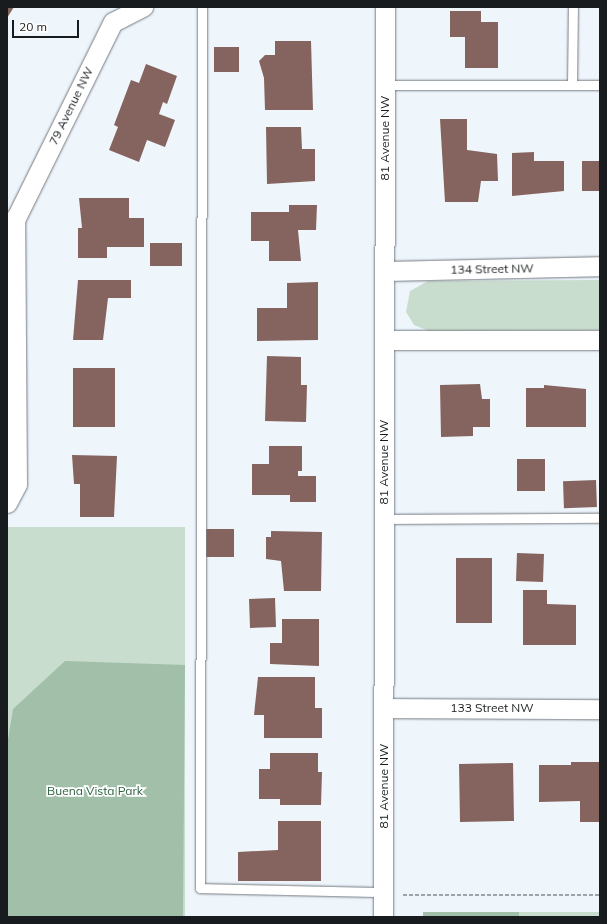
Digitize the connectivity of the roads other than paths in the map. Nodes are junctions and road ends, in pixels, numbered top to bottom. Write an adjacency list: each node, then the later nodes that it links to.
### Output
1 (140, 7): 2 (street); 9 (street, 79 Avenue NW)
2 (142, 7)
3 (202, 7): 20 (lane)
4 (385, 7): 7 (street, 81 Avenue NW)
5 (573, 7): 6 (lane)
6 (572, 84): 7 (lane); 8 (lane)
7 (385, 85): 12 (street, 81 Avenue NW)
8 (600, 85)
9 (15, 218): 10 (street, 79 Avenue NW); 15 (street, 79 Avenue NW)
10 (7, 237)
11 (600, 266): 12 (street, 134 Street NW)
12 (384, 271): 13 (street, 81 Avenue NW)
13 (384, 340): 14 (street); 17 (street, 81 Avenue NW)
14 (600, 340)
15 (7, 503)
16 (600, 518): 17 (lane)
17 (384, 519): 18 (street, 81 Avenue NW)
18 (385, 708): 19 (street, 133 Street NW); 20 (street, 81 Avenue NW)
19 (600, 709)
20 (383, 892): 21 (street, 81 Avenue NW)
21 (383, 917)

